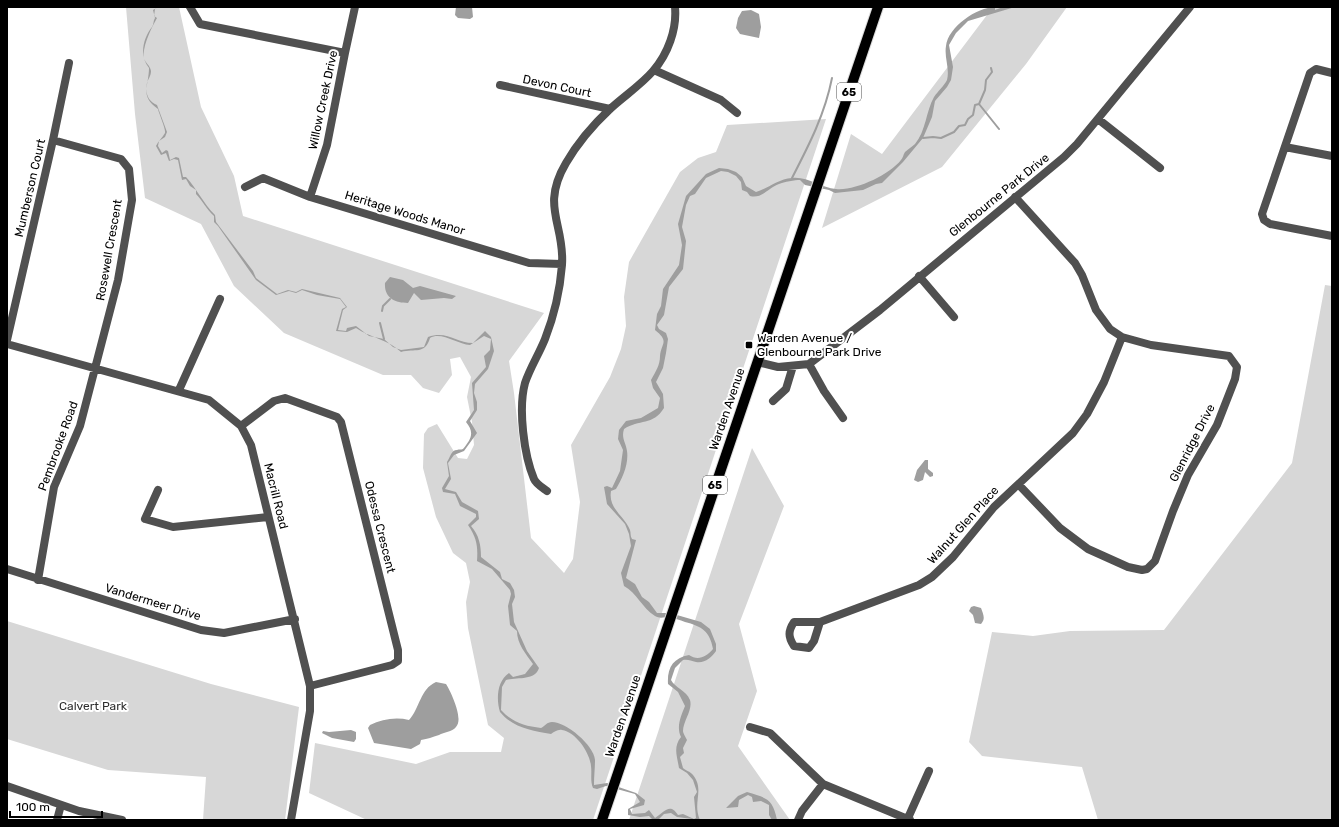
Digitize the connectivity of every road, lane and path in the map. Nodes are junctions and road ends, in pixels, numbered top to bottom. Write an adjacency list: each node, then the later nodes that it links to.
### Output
1 (190, 7): 6 (street)
2 (355, 7): 6 (street, Willow Creek Drive)
3 (675, 7): 8 (street)
4 (878, 7): 29 (main road, Warden Avenue / 65)
5 (1190, 7): 13 (street, Glenbourne Park Drive)
6 (344, 53): 19 (street, Willow Creek Drive)
7 (69, 63): 14 (street, Mumberson Court)
8 (654, 70): 11 (street); 12 (street)
9 (1332, 73): 15 (street)
10 (500, 85): 11 (street, Devon Court)
11 (610, 109): 22 (street)
12 (737, 113)
13 (1098, 119): 17 (street); 20 (street, Glenbourne Park Drive)
14 (53, 140): 27 (street, Mumberson Court); 32 (street, Rosewell Crescent)
15 (1285, 147): 16 (street); 21 (street)
16 (1332, 156)
17 (1160, 168)
18 (245, 187): 19 (street, Heritage Woods Manor)
19 (310, 197): 22 (street, Heritage Woods Manor)
20 (1015, 197): 23 (street, Glenbourne Park Drive); 26 (street, Glenridge Drive)
21 (1332, 236)
22 (562, 264): 39 (street)
23 (919, 276): 25 (street); 30 (street, Glenbourne Park Drive)
24 (220, 299): 33 (street)
25 (954, 317)
26 (1122, 337): 37 (street, Walnut Glen Place); 37 (street, Glenridge Drive)
27 (7, 340)
28 (7, 344): 32 (street, Macrill Road)
29 (756, 362): 31 (street); 55 (main road, Warden Avenue / 65)
30 (809, 364): 31 (street); 35 (street)
31 (793, 366): 34 (street)
32 (96, 368): 33 (street, Macrill Road); 42 (street, Pembrooke Road)
33 (179, 390): 36 (street, Macrill Road)
34 (773, 401)
35 (843, 418)
36 (241, 426): 40 (street, Macrill Road); 45 (street, Odessa Crescent)
37 (1018, 485): 44 (street, Walnut Glen Place)
38 (158, 490): 40 (street)
39 (547, 491)
40 (268, 517): 43 (street, Macrill Road)
41 (7, 569): 42 (street, Vandermeer Drive)
42 (38, 580): 43 (street, Vandermeer Drive)
43 (295, 619): 45 (street, Macrill Road)
44 (820, 622)
45 (310, 686): 54 (street, Macrill Road)
46 (750, 727): 48 (street)
47 (930, 770): 51 (street)
48 (823, 784): 51 (street); 56 (street)
49 (7, 786): 50 (street)
50 (61, 805): 52 (street); 53 (street)
51 (909, 819)
52 (57, 820)
53 (122, 820)
54 (291, 820)
55 (602, 820)
56 (798, 820)

